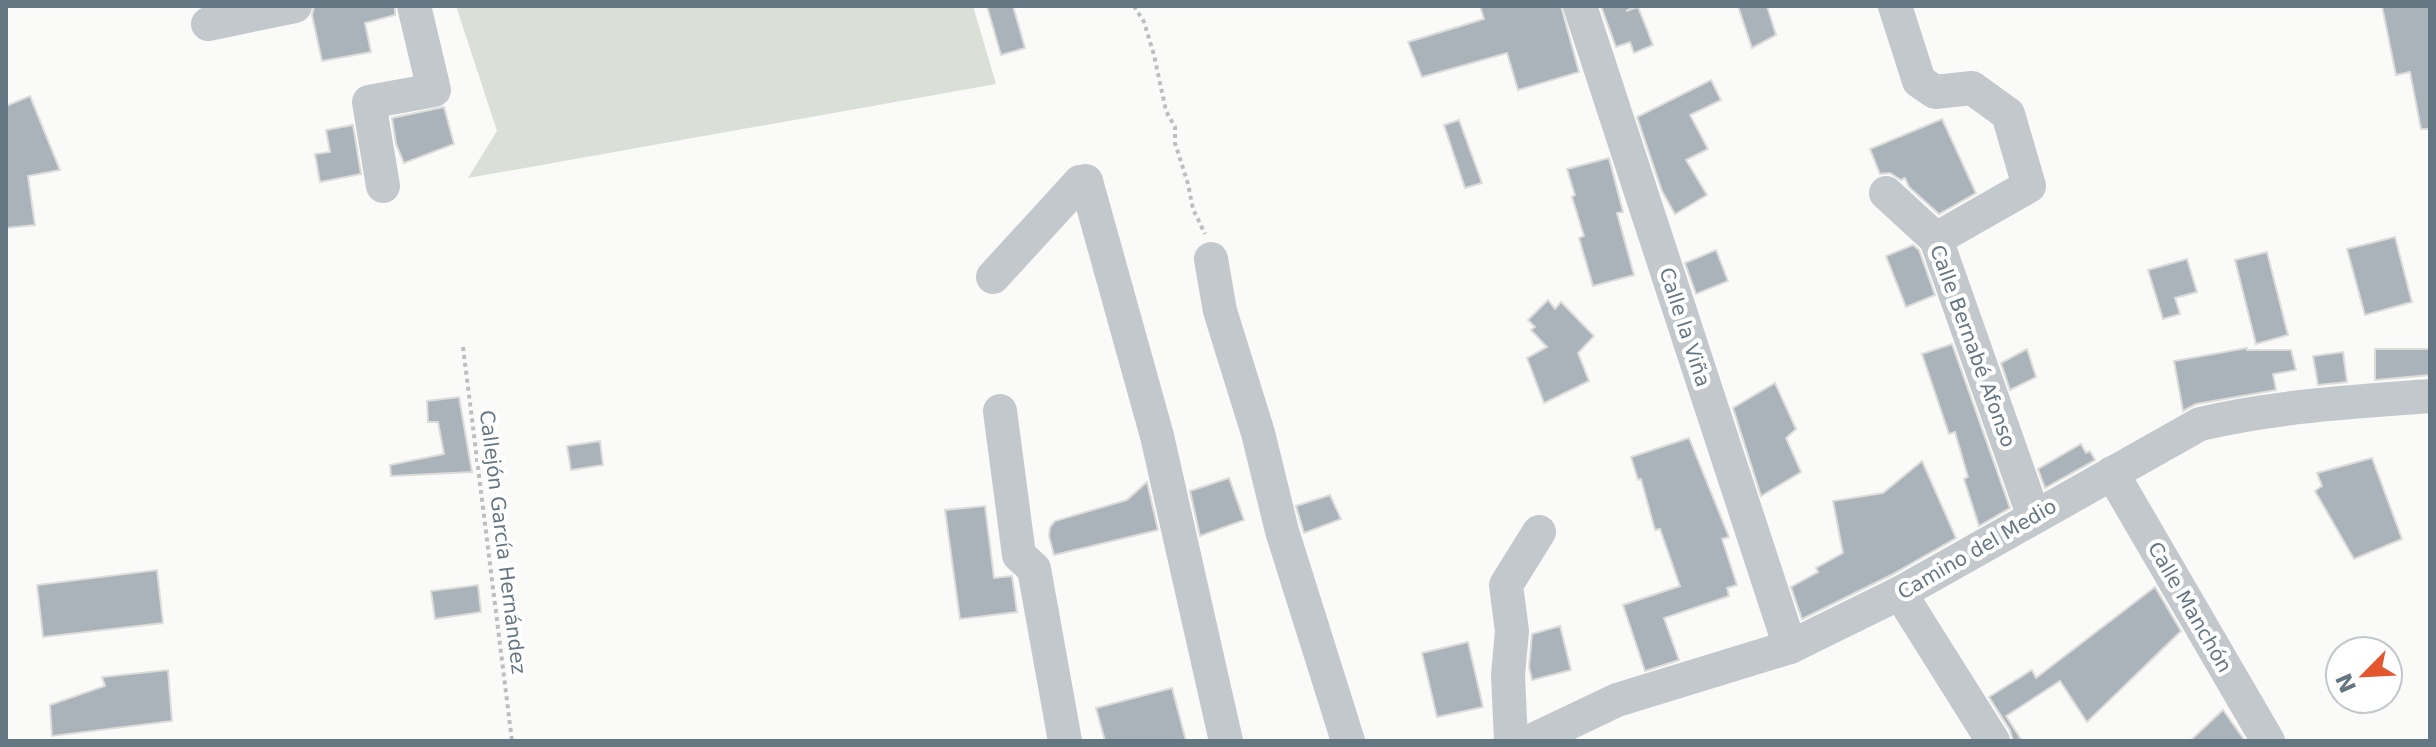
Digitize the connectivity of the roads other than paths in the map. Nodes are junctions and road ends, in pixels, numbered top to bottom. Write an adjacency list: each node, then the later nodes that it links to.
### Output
1 (295, 6): 5 (street)
2 (414, 6): 6 (street)
3 (1580, 6): 17 (street, Calle la Viña)
4 (1895, 6): 8 (street)
5 (208, 24)
6 (383, 186)
7 (1886, 193): 8 (street, Calle Bernabé Afonso)
8 (1936, 239): 14 (street, Calle Bernabé Afonso)
9 (1211, 259): 20 (street)
10 (993, 277): 19 (street)
11 (2430, 396): 13 (street, Camino del Medio)
12 (1000, 411): 18 (street)
13 (2112, 473): 14 (street, Camino del Medio); 24 (street, Calle Manchón)
14 (2034, 517): 16 (street, Camino del Medio)
15 (1539, 532): 21 (street)
16 (1900, 593): 17 (street, Camino del Medio); 23 (street)
17 (1790, 647): 22 (street, Camino del Medio)
18 (1065, 741)
19 (1226, 741)
20 (1348, 741)
21 (1511, 741)
22 (1531, 741)
23 (1993, 741)
24 (2268, 741)

